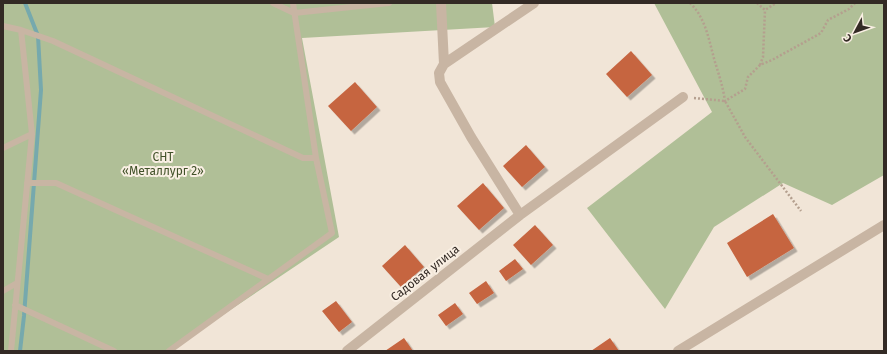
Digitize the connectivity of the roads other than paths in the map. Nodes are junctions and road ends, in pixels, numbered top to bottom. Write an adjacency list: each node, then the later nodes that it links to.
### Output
1 (273, 3): 7 (lane)
2 (293, 3): 7 (lane)
3 (389, 3): 6 (lane)
4 (441, 3): 10 (street)
5 (534, 3): 10 (street)
6 (358, 5): 7 (lane)
7 (294, 13): 14 (lane)
8 (3, 26): 9 (lane)
9 (21, 30): 12 (lane); 14 (lane)
10 (444, 64): 16 (street)
11 (683, 97): 16 (street, Садовая улица)
12 (32, 134): 13 (lane); 15 (lane)
13 (3, 148)
14 (316, 158): 18 (lane)
15 (28, 183): 18 (lane); 19 (lane)
16 (520, 215): 25 (street, Садовая улица)
17 (884, 225): 26 (street)
18 (268, 279): 24 (lane)
19 (17, 284): 20 (lane); 21 (lane)
20 (3, 291)
21 (17, 306): 22 (lane); 23 (lane)
22 (11, 351)
23 (114, 351)
24 (169, 351)
25 (347, 351)
26 (678, 351)

